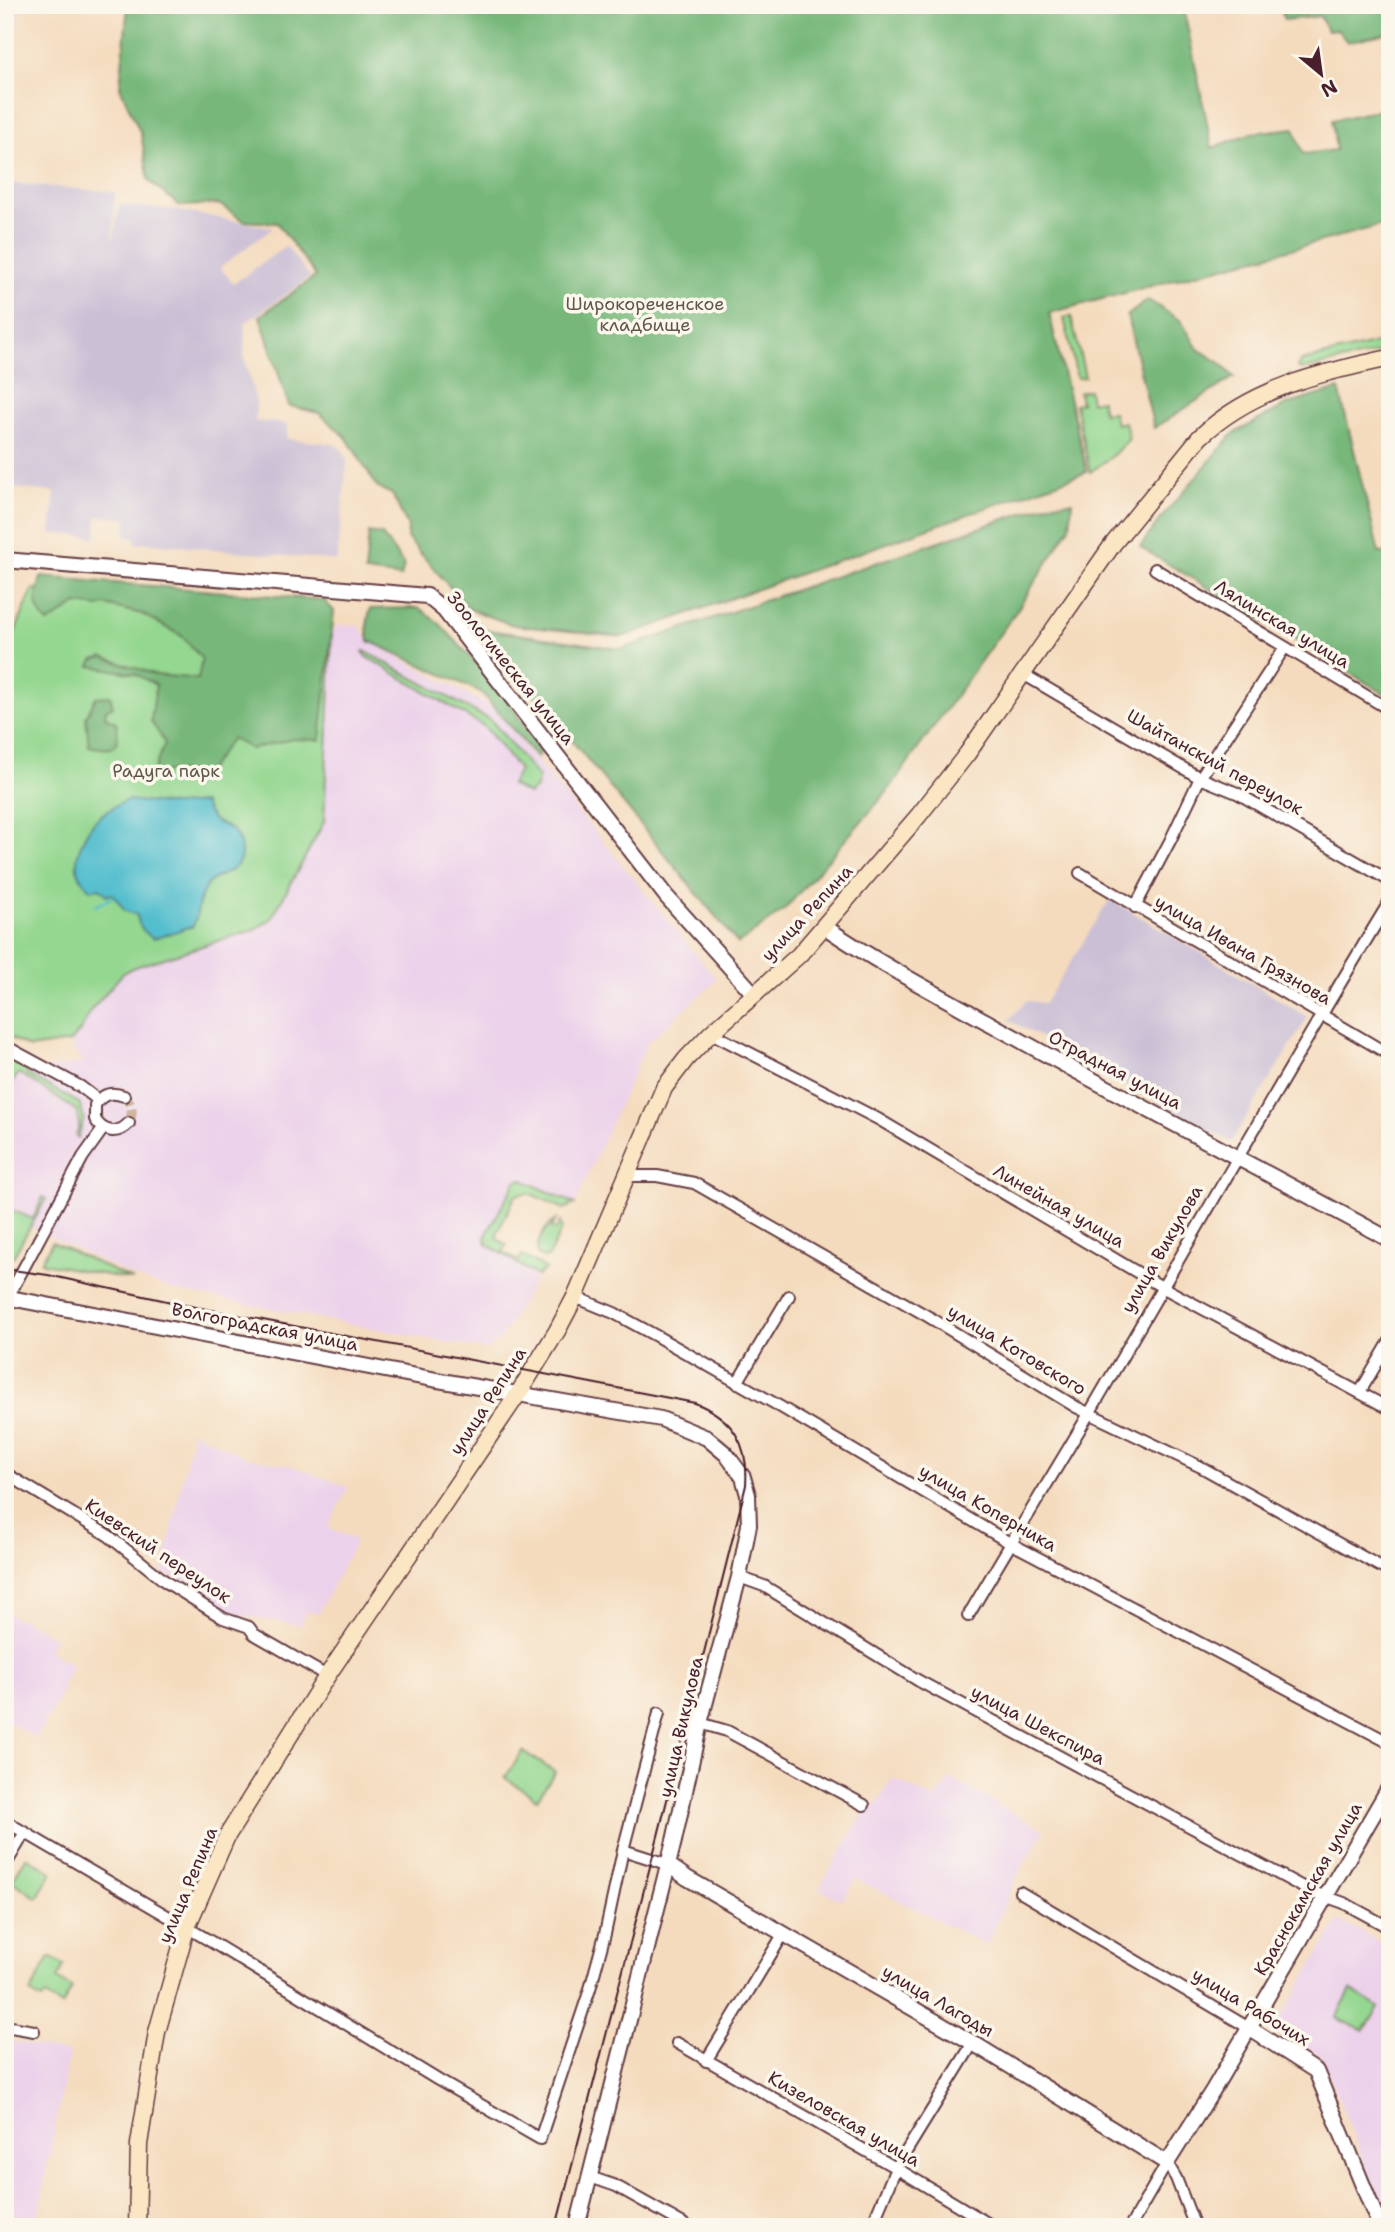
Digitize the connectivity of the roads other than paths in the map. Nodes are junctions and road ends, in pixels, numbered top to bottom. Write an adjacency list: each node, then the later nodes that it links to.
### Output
1 (1390, 358): 5 (main road, улица Репина)
2 (5, 559): 13 (street, Зоологическая улица)
3 (1155, 569): 4 (street, Лялинская улица)
4 (1285, 647): 6 (street, Лялинская улица); 7 (street)
5 (1024, 674): 7 (street, Шайтанский переулок); 12 (main road, улица Репина)
6 (1390, 709)
7 (1200, 778): 9 (street, Шайтанский переулок); 11 (street)
8 (1080, 873): 11 (street, улица Ивана Грязнова)
9 (1390, 881)
10 (1390, 901): 14 (street, улица Викулова)
11 (1135, 907): 14 (street, улица Ивана Грязнова)
12 (825, 927): 13 (main road, улица Репина); 22 (street, Отрадная улица)
13 (754, 994): 15 (main road, улица Репина)
14 (1320, 1015): 17 (street, улица Ивана Грязнова); 22 (street, улица Викулова)
15 (711, 1033): 23 (main road, улица Репина); 25 (street, Линейная улица)
16 (5, 1046): 19 (street)
17 (1390, 1055)
18 (124, 1096): 19 (street)
19 (98, 1100): 21 (street)
20 (129, 1123): 21 (street)
21 (103, 1129): 28 (street)
22 (1237, 1156): 24 (street, Отрадная улица); 25 (street, улица Викулова)
23 (624, 1176): 27 (main road, улица Репина); 34 (street, улица Котовского)
24 (1390, 1240)
25 (1162, 1287): 31 (street, Линейная улица); 34 (street, улица Викулова)
26 (789, 1296): 30 (street)
27 (575, 1297): 30 (street, улица Коперника); 32 (main road, улица Репина)
28 (6, 1299): 32 (street, Волгоградская улица)
29 (1390, 1341): 31 (street)
30 (737, 1382): 36 (street, улица Коперника)
31 (1360, 1392): 33 (street, Линейная улица)
32 (518, 1394): 38 (street, улица Викулова); 40 (main road, улица Репина)
33 (1390, 1409)
34 (1089, 1414): 36 (street, улица Викулова); 37 (street, улица Котовского)
35 (5, 1474): 40 (street, Киевский переулок)
36 (1010, 1543): 39 (street, улица Викулова); 43 (street, улица Коперника)
37 (1390, 1572)
38 (739, 1577): 42 (street, улица Викулова); 52 (street, улица Шекспира)
39 (968, 1616)
40 (327, 1676): 54 (main road, улица Репина)
41 (659, 1713): 48 (street)
42 (700, 1723): 45 (street); 49 (street, улица Викулова)
43 (1390, 1743)
44 (1390, 1786): 52 (street, Краснокамская улица)
45 (864, 1805)
46 (5, 1821): 47 (street)
47 (25, 1832): 50 (street); 54 (street)
48 (623, 1850): 49 (street, улица Лагоды); 54 (street)
49 (667, 1864): 55 (street, улица Лагоды); 64 (street, улица Викулова)
50 (5, 1866)
51 (1020, 1892): 57 (street, улица Рабочих)
52 (1326, 1896): 53 (street, улица Шекспира); 57 (street, Краснокамская улица)
53 (1390, 1928)
54 (186, 1929): 65 (main road, улица Репина)
55 (784, 1933): 60 (street, улица Лагоды); 61 (street)
56 (5, 2026): 58 (street)
57 (1249, 2028): 62 (street, Краснокамская улица); 72 (street, улица Рабочих)
58 (34, 2031)
59 (677, 2043): 61 (street, Кизеловская улица)
60 (973, 2043): 62 (street, улица Лагоды); 63 (street)
61 (706, 2061): 63 (street, Кизеловская улица)
62 (1167, 2163): 70 (street, Краснокамская улица); 71 (street)
63 (896, 2168): 68 (street); 69 (street, Кизеловская улица)
64 (590, 2177): 66 (street, улица Викулова); 67 (street)
65 (137, 2227)
66 (577, 2227)
67 (689, 2227)
68 (871, 2227)
69 (994, 2227)
70 (1130, 2227)
71 (1195, 2227)
72 (1380, 2227)

